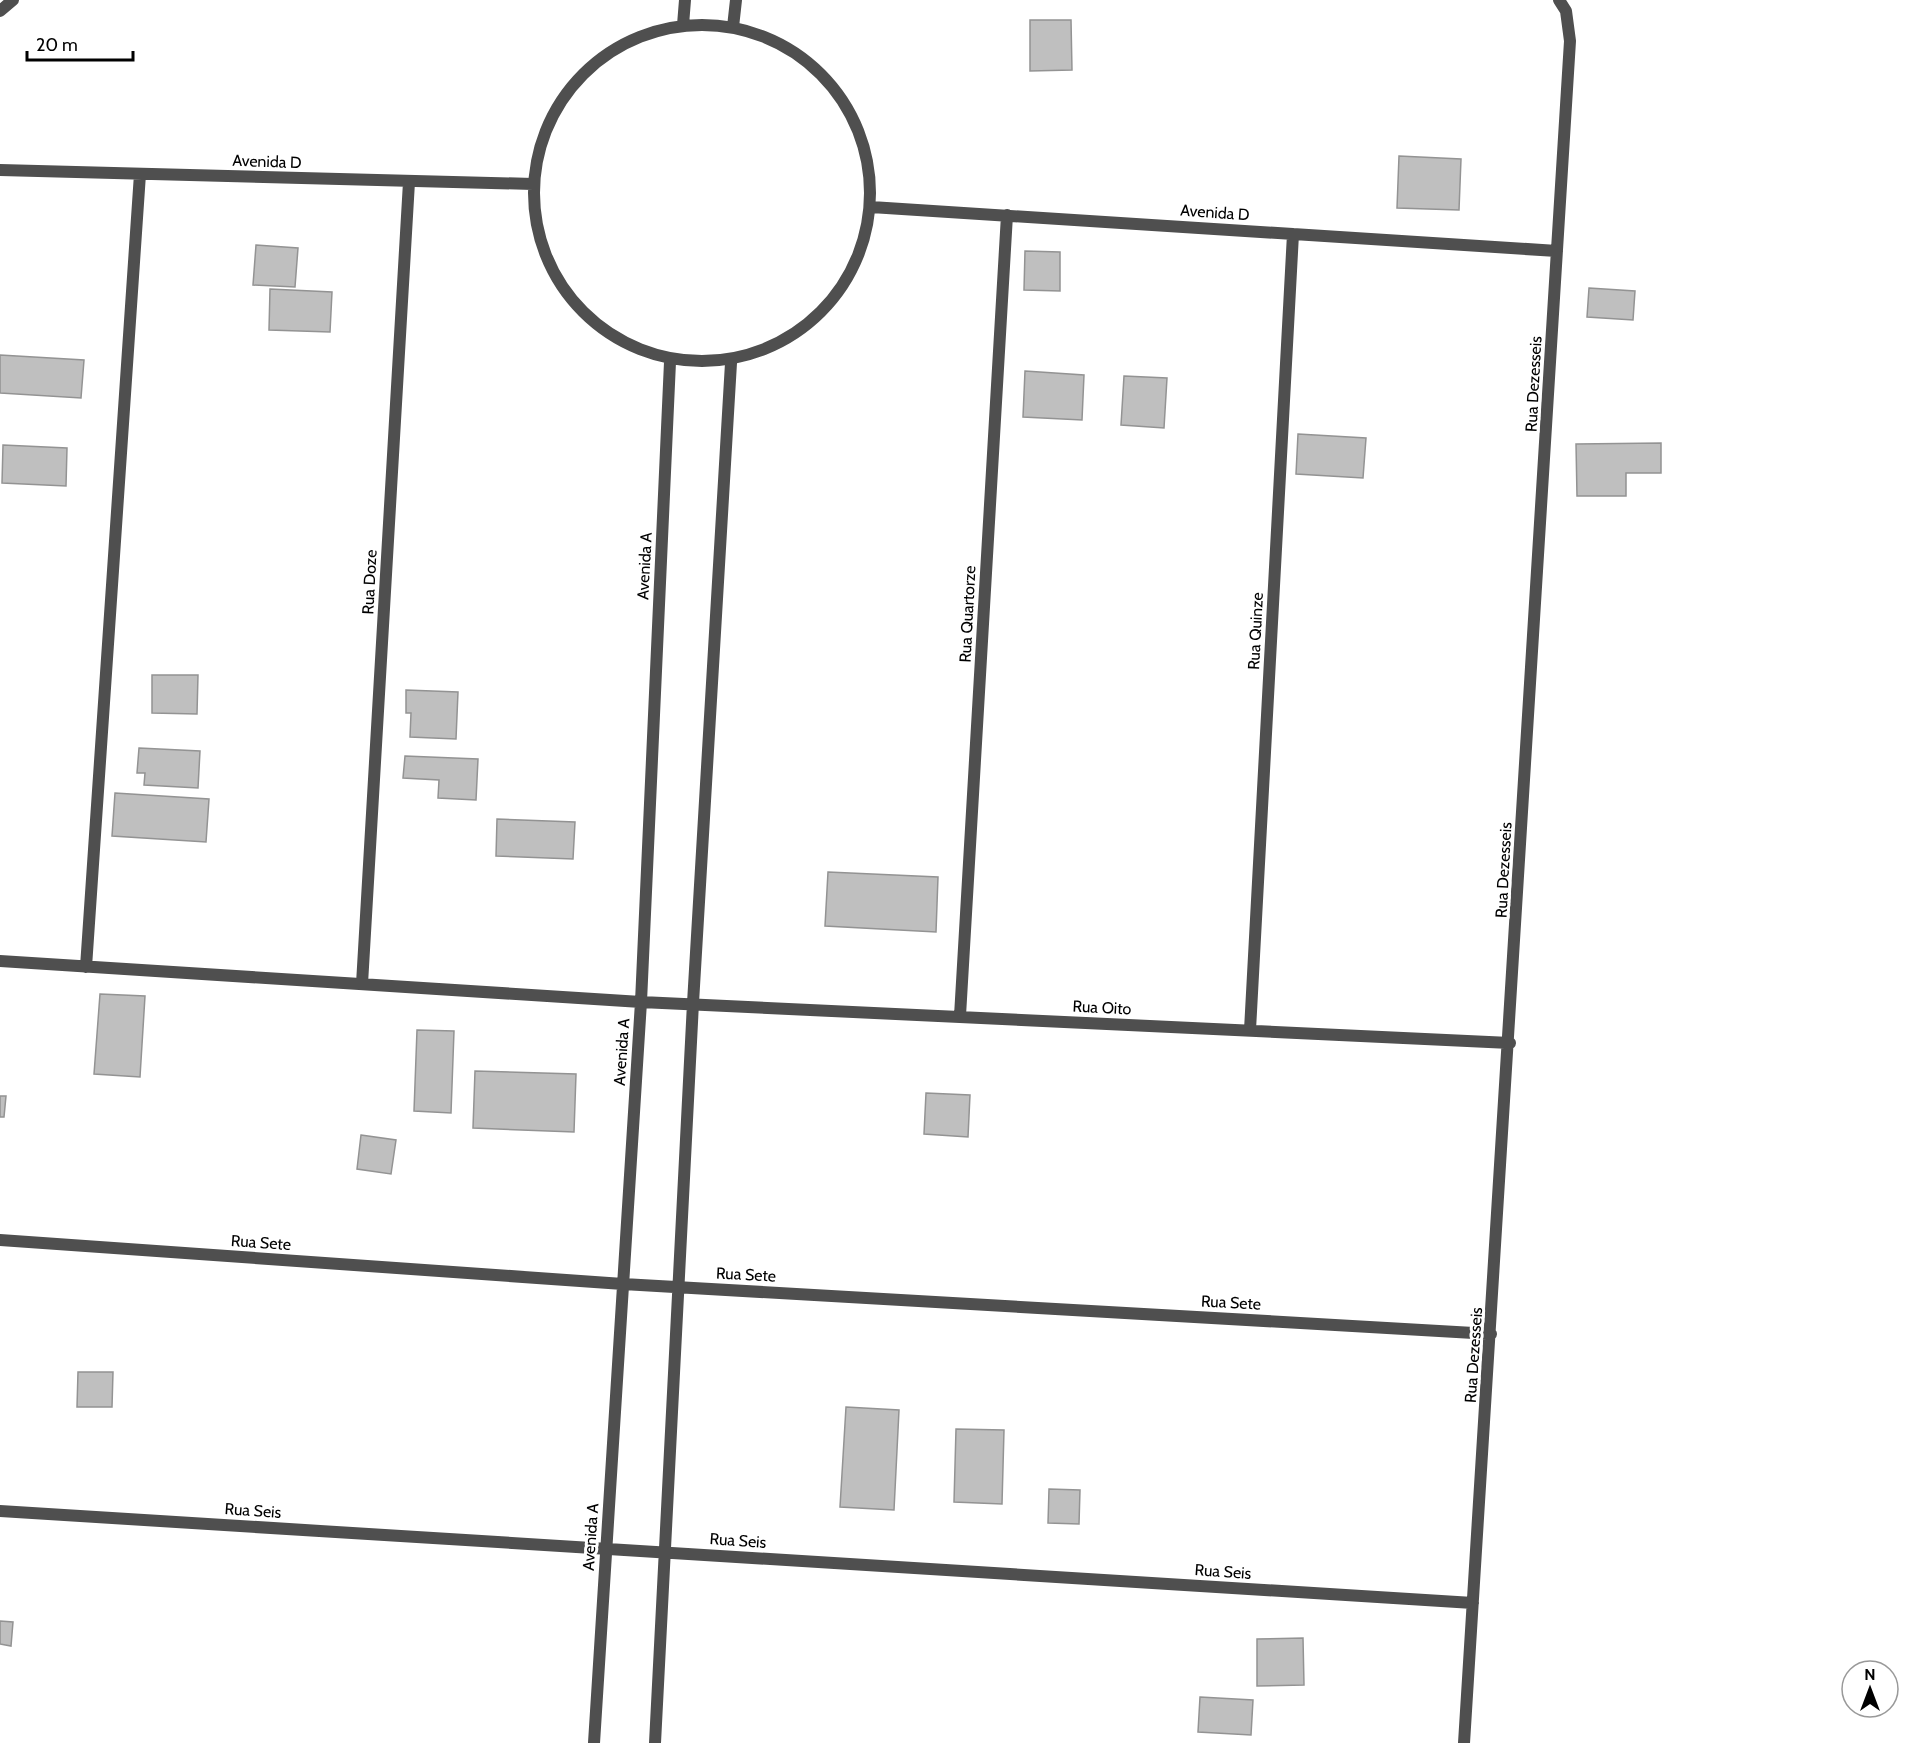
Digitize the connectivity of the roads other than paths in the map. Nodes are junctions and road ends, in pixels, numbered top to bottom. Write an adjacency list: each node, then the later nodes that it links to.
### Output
1 (13, 0): 5 (street)
2 (686, 0): 6 (street)
3 (736, 0): 7 (street)
4 (1559, 0): 15 (street, Rua Dezesseis)
5 (0, 11)
6 (683, 25): 7 (street); 11 (street)
7 (734, 27): 12 (street)
8 (0, 170): 9 (street, Avenida D)
9 (140, 174): 10 (street, Avenida D); 19 (street)
10 (409, 182): 11 (street, Avenida D); 20 (street, Rua Doze)
11 (532, 184): 16 (street)
12 (871, 207): 13 (street, Avenida D); 17 (street)
13 (1007, 215): 14 (street, Avenida D); 23 (street, Rua Quartorze)
14 (1293, 234): 15 (street, Avenida D); 24 (street, Rua Quinze)
15 (1557, 251): 25 (street, Rua Dezesseis)
16 (669, 362): 17 (street); 21 (street, Avenida A)
17 (731, 363): 22 (street)
18 (0, 961): 19 (street, Rua Oito)
19 (87, 967): 20 (street, Rua Oito)
20 (362, 984): 21 (street, Rua Oito)
21 (641, 1002): 22 (street, Rua Oito); 27 (street, Avenida A)
22 (693, 1003): 23 (street, Rua Oito); 28 (street)
23 (960, 1016): 24 (street, Rua Oito)
24 (1250, 1030): 25 (street, Rua Oito)
25 (1510, 1043): 29 (street, Rua Dezesseis)
26 (0, 1240): 27 (street, Rua Sete)
27 (623, 1284): 28 (street, Rua Sete); 31 (street, Avenida A)
28 (679, 1286): 29 (street, Rua Sete); 32 (street)
29 (1491, 1334): 33 (street, Rua Dezesseis)
30 (0, 1511): 31 (street, Rua Seis)
31 (606, 1549): 32 (street, Rua Seis); 34 (street, Avenida A)
32 (664, 1552): 33 (street, Rua Seis); 35 (street)
33 (1473, 1603): 36 (street, Rua Dezesseis)
34 (594, 1743)
35 (655, 1743)
36 (1464, 1743)

